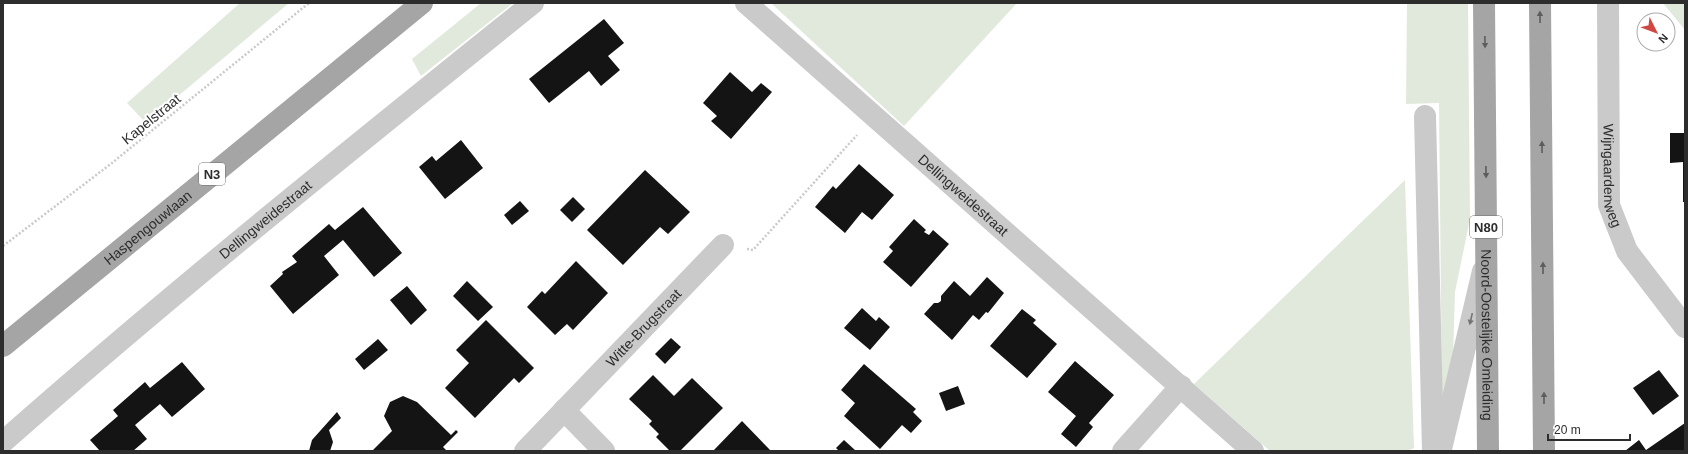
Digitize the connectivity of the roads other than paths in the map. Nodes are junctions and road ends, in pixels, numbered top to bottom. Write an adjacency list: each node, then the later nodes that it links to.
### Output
1 (422, 3): 11 (main road, Haspengouwlaan / N3)
2 (533, 3): 14 (street, Dellingweidestraat)
3 (746, 3): 12 (street, Dellingweidestraat)
4 (1484, 3): 9 (main road, Noord-Oostelijke Omleiding / N80, one-way to 9)
5 (1540, 3): 22 (main road, one-way to 5)
6 (1608, 3): 10 (street, Wijngaardenweg)
7 (1425, 116): 19 (street)
8 (723, 244): 13 (street, Witte-Brugstraat)
9 (1486, 254): 20 (street, one-way to 20); 21 (main road, Noord-Oostelijke Omleiding / N80)
10 (1685, 327)
11 (3, 346)
12 (1181, 386): 17 (street); 18 (street, Dellingweidestraat)
13 (564, 410): 15 (street, Witte-Brugstraat); 16 (street)
14 (3, 442)
15 (525, 451)
16 (604, 451)
17 (1123, 451)
18 (1253, 451)
19 (1433, 451)
20 (1440, 451)
21 (1488, 451)
22 (1544, 451)

